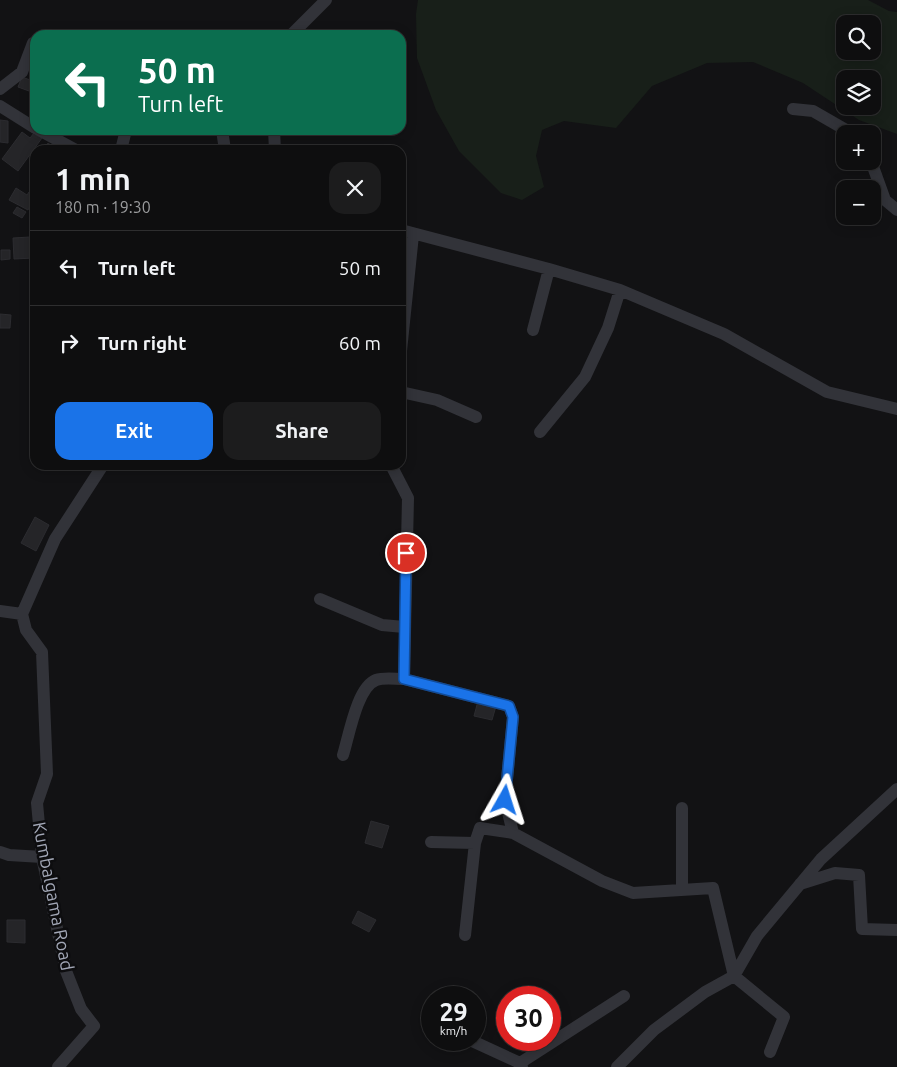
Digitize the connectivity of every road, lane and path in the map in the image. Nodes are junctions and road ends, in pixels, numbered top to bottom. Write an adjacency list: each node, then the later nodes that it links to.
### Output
1 (326, 0): 2 (street)
2 (296, 30)
3 (30, 51): 4 (street)
4 (0, 89)
5 (0, 106): 7 (street)
6 (793, 110): 8 (street)
7 (30, 125)
8 (837, 125)
9 (48, 135): 10 (street)
10 (67, 145)
11 (874, 170): 12 (street)
12 (897, 210)
13 (407, 232): 14 (street); 15 (street)
14 (406, 252)
15 (549, 269): 16 (street); 17 (street)
16 (620, 290): 19 (street); 21 (street)
17 (534, 330)
18 (406, 393): 20 (street)
19 (897, 409)
20 (476, 417)
21 (540, 432)
22 (100, 470): 26 (street)
23 (394, 470): 27 (street)
24 (320, 600): 27 (street)
25 (0, 612): 26 (street)
26 (22, 614): 36 (street, Kumbalgama Road)
27 (404, 627): 28 (street)
28 (404, 679): 29 (street); 32 (street)
29 (343, 755)
30 (897, 789): 37 (street)
31 (682, 808): 38 (street)
32 (512, 832): 34 (street); 38 (street)
33 (431, 842): 34 (street)
34 (475, 843): 40 (street)
35 (0, 852): 36 (street)
36 (42, 857): 46 (street, Kumbalgama Road)
37 (800, 884): 39 (street); 41 (street)
38 (682, 890): 41 (street)
39 (897, 930)
40 (465, 935)
41 (734, 976): 44 (street); 47 (street)
42 (624, 996): 45 (street)
43 (486, 1048): 45 (street)
44 (770, 1052)
45 (521, 1065)
46 (58, 1067)
47 (617, 1067)

